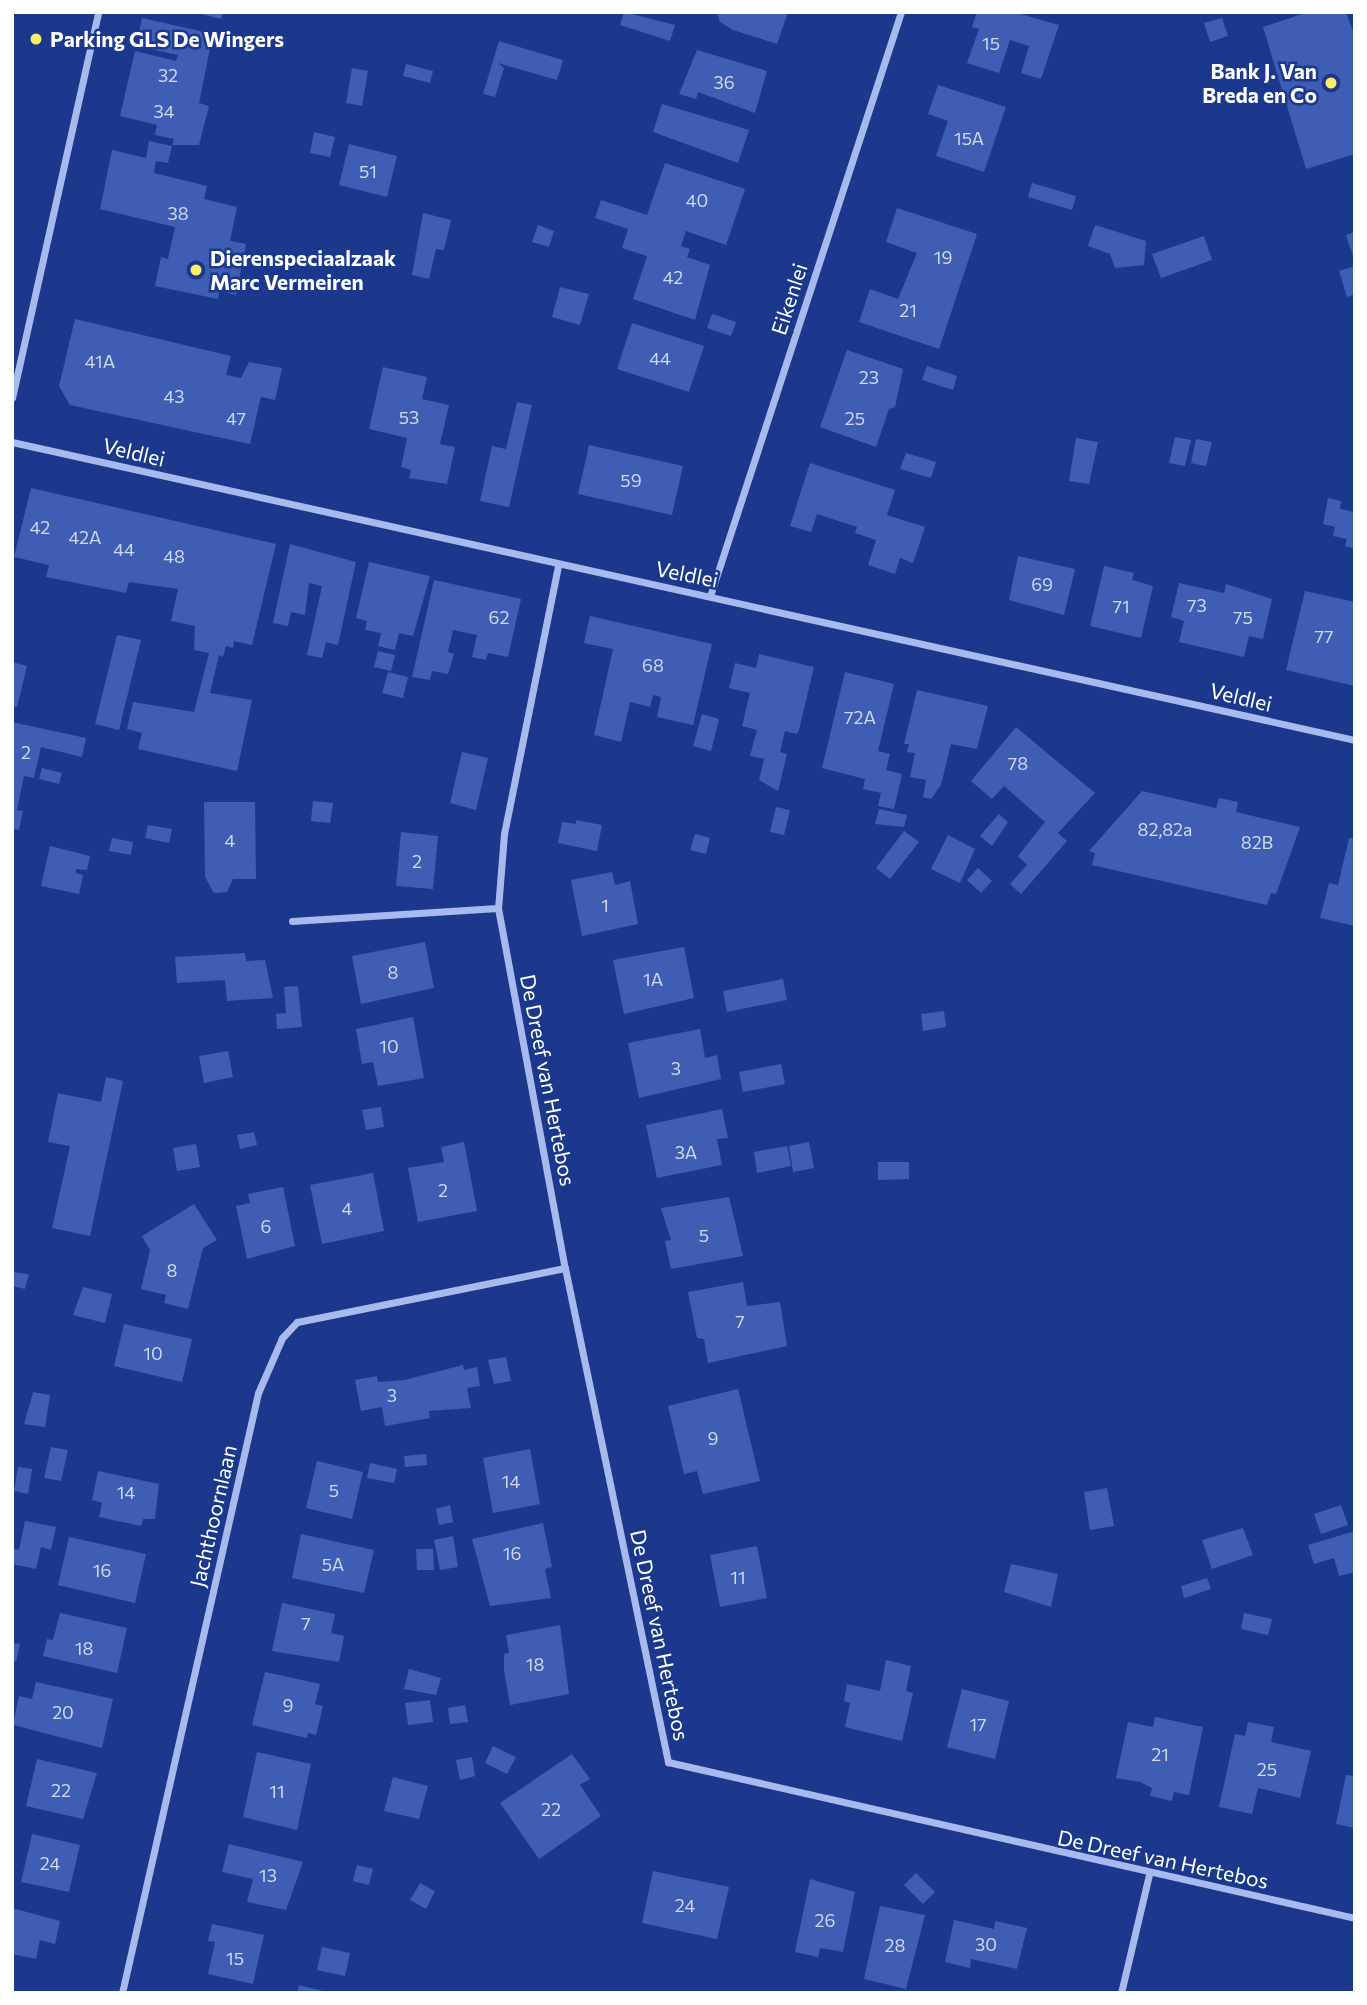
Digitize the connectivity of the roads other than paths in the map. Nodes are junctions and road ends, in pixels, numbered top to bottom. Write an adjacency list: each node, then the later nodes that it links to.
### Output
1 (98, 12): 3 (street)
2 (901, 12): 6 (street, Eikenlei)
3 (12, 398)
4 (12, 442): 5 (street, Veldlei)
5 (558, 566): 6 (street, Veldlei); 8 (street, De Dreef van Hertebos)
6 (710, 596): 7 (street, Veldlei)
7 (1355, 740)
8 (498, 908): 9 (street); 10 (street, De Dreef van Hertebos)
9 (292, 921)
10 (565, 1268): 11 (street, De Dreef van Hertebos); 13 (street, Jachthoornlaan)
11 (1149, 1875): 12 (street, De Dreef van Hertebos); 14 (street)
12 (1355, 1919)
13 (122, 1993)
14 (1121, 1993)

